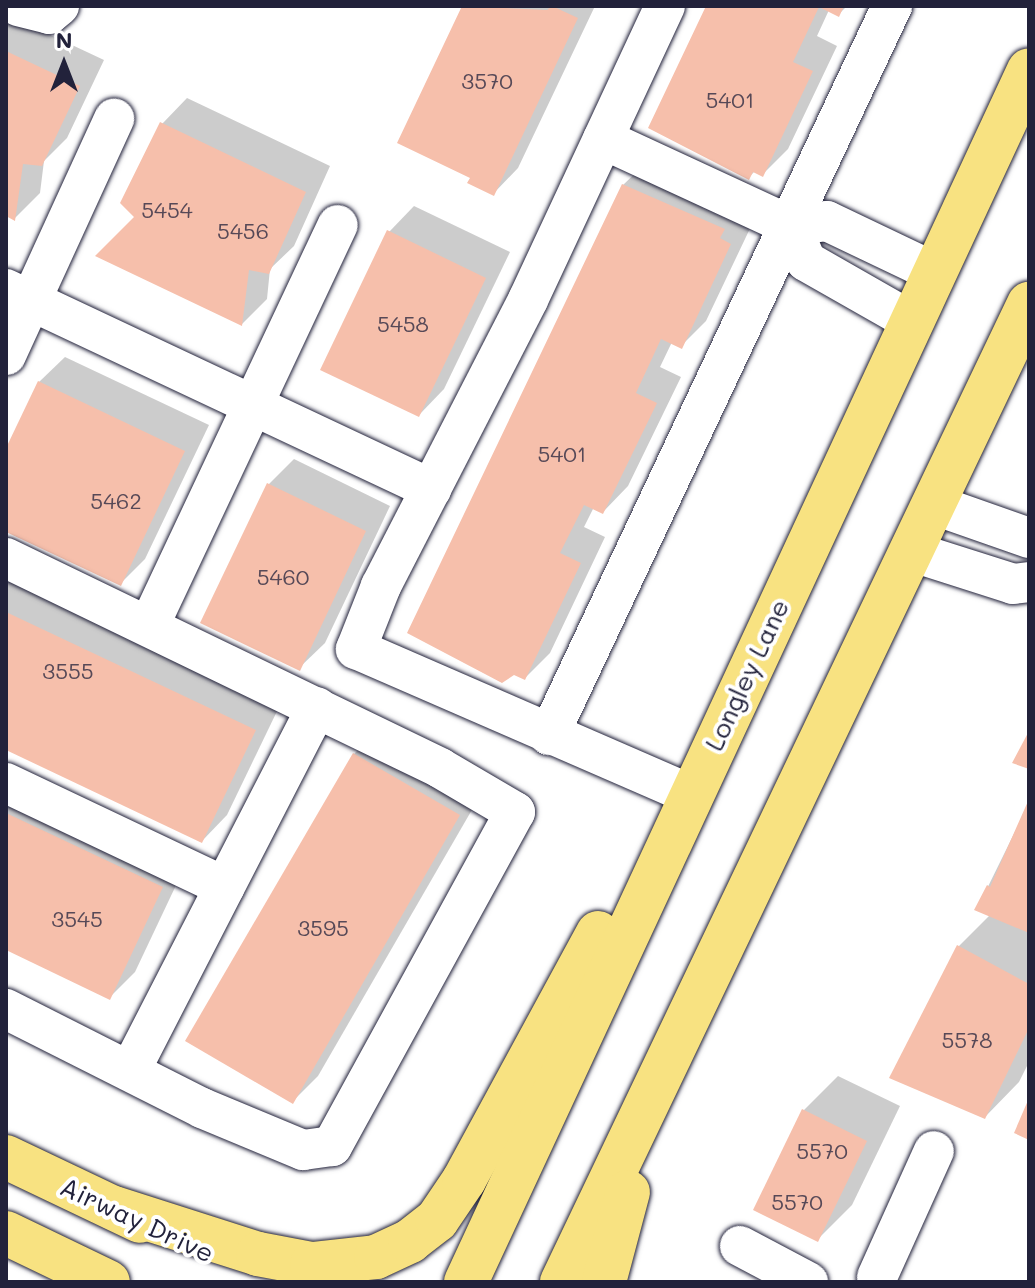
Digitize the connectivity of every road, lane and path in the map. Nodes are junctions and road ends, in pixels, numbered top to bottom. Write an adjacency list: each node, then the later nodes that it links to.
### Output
1 (18, 6): 2 (lane)
2 (59, 6)
3 (665, 6): 7 (lane)
4 (892, 6): 9 (lane)
5 (1029, 70): 10 (main road, Longley Lane)
6 (114, 119): 11 (lane)
7 (603, 139): 9 (lane); 16 (lane)
8 (338, 225): 15 (lane)
9 (791, 226): 10 (lane); 13 (lane); 24 (lane)
10 (934, 272): 13 (main road, Longley Lane)
11 (18, 295): 14 (lane); 15 (lane)
12 (1029, 304): 17 (main road)
13 (911, 321): 26 (main road, Longley Lane)
14 (6, 355)
15 (253, 405): 16 (lane); 22 (lane)
16 (431, 489): 24 (lane)
17 (935, 505): 18 (lane); 19 (main road)
18 (1029, 538)
19 (913, 552): 21 (lane); 30 (main road)
20 (6, 558): 22 (lane)
21 (1029, 582)
22 (149, 626): 23 (lane)
23 (317, 707): 27 (lane); 29 (lane)
24 (549, 735): 26 (lane)
25 (6, 783): 27 (lane)
26 (688, 803): 33 (main road); 41 (main road, Longley Lane)
27 (225, 887): 29 (lane)
28 (6, 1009): 29 (lane)
29 (130, 1071)
30 (656, 1090): 42 (main road); 43 (main road)
31 (934, 1151): 37 (lane)
32 (6, 1157): 33 (main road, Airway Drive)
33 (114, 1208): 40 (main road, Airway Drive)
34 (6, 1233): 39 (main road)
35 (740, 1246): 44 (lane)
36 (6, 1265): 38 (main road)
37 (877, 1277)
38 (43, 1282)
39 (108, 1282)
40 (269, 1282)
41 (466, 1282)
42 (562, 1282)
43 (604, 1282)
44 (808, 1282)

